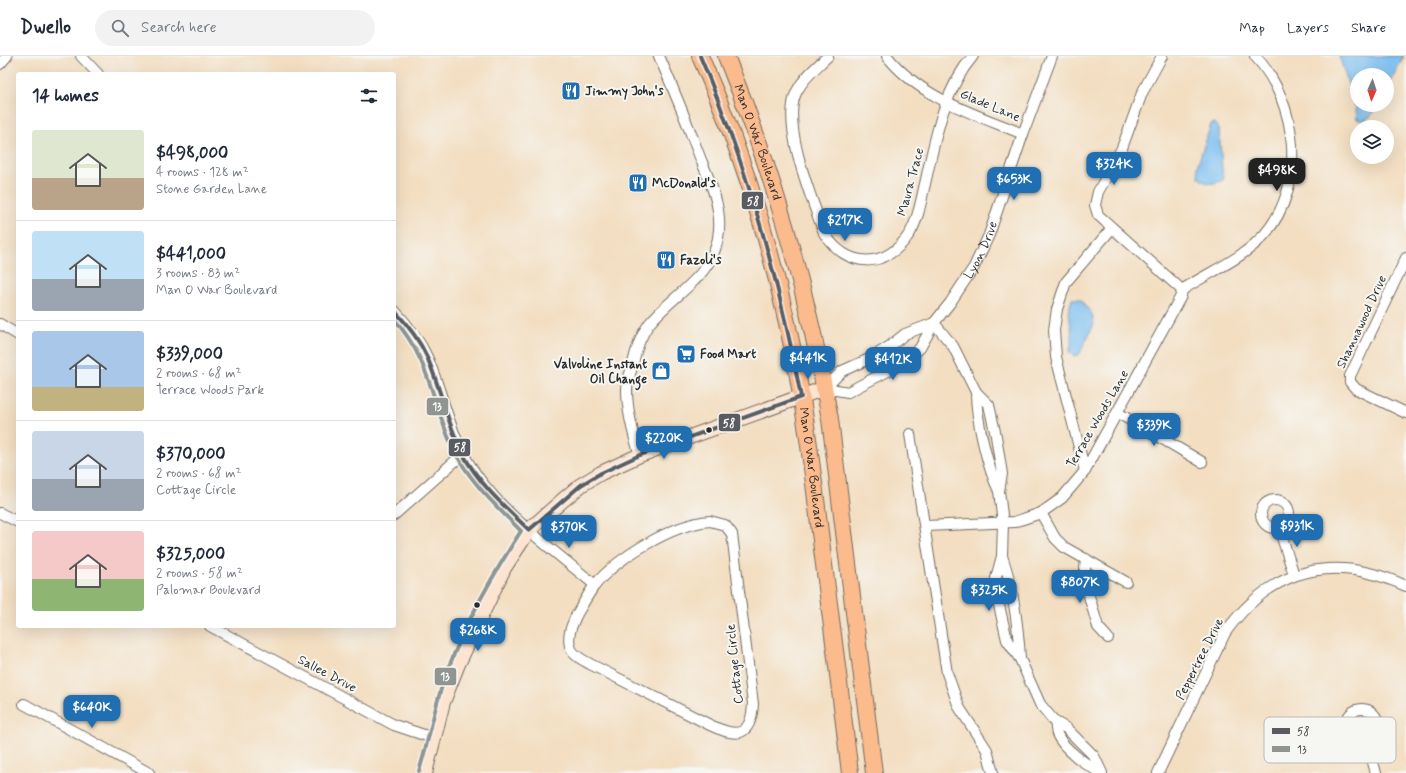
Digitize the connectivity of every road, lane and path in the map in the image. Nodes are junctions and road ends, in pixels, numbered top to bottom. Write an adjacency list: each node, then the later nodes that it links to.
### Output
1 (7, 56): 12 (street)
2 (81, 56): 13 (street)
3 (658, 56): 29 (street)
4 (700, 56): 24 (main road, Man O War Boulevard)
5 (828, 56): 14 (street, Maura Trace)
6 (887, 56): 14 (street, Glade Lane)
7 (973, 56): 14 (street, Glade Lane)
8 (1052, 56): 15 (street, Lyon Drive)
9 (1162, 56): 16 (street)
10 (1255, 56): 18 (street)
11 (727, 57): 23 (main road, Man O War Boulevard)
12 (0, 64)
13 (96, 72)
14 (947, 102): 15 (street, Glade Lane)
15 (1023, 134): 20 (street, Lyon Drive)
16 (1112, 228): 18 (street); 31 (street)
17 (1406, 258): 26 (street, Shannawood Drive)
18 (1182, 290): 25 (street, Terrace Woods Lane)
19 (396, 312): 28 (street)
20 (934, 323): 23 (street); 23 (street, Lyon Drive); 36 (street)
21 (0, 324): 22 (street)
22 (16, 334)
23 (825, 388): 24 (street); 53 (main road, Man O War Boulevard)
24 (801, 397): 29 (street); 52 (main road, Man O War Boulevard)
25 (1118, 413): 30 (street); 31 (street, Terrace Woods Lane)
26 (1406, 413)
27 (910, 434): 37 (street)
28 (463, 454): 33 (street); 39 (street)
29 (640, 455): 39 (street)
30 (1202, 462)
31 (1085, 471): 34 (street, Terrace Woods Lane)
32 (0, 513): 35 (street)
33 (396, 513)
34 (1041, 513): 36 (street, Terrace Woods Lane); 40 (street)
35 (16, 521)
36 (1003, 523): 37 (street, Terrace Woods Lane); 55 (street)
37 (926, 526): 54 (street)
38 (1279, 528): 41 (street)
39 (529, 530): 43 (street); 48 (street)
40 (1086, 559): 42 (street); 46 (street)
41 (1294, 575): 44 (street, Peppertree Drive); 56 (street, Peppertree Drive)
42 (1126, 582)
43 (595, 585): 43 (street, Cottage Circle)
44 (1406, 586)
45 (214, 628): 48 (street, Sallee Drive)
46 (1108, 638)
47 (24, 704): 50 (street)
48 (434, 738): 51 (street)
49 (1373, 763): 57 (street)
50 (144, 772)
51 (425, 773)
52 (850, 773)
53 (874, 773)
54 (994, 773)
55 (1102, 773)
56 (1158, 773)
57 (1376, 773)

